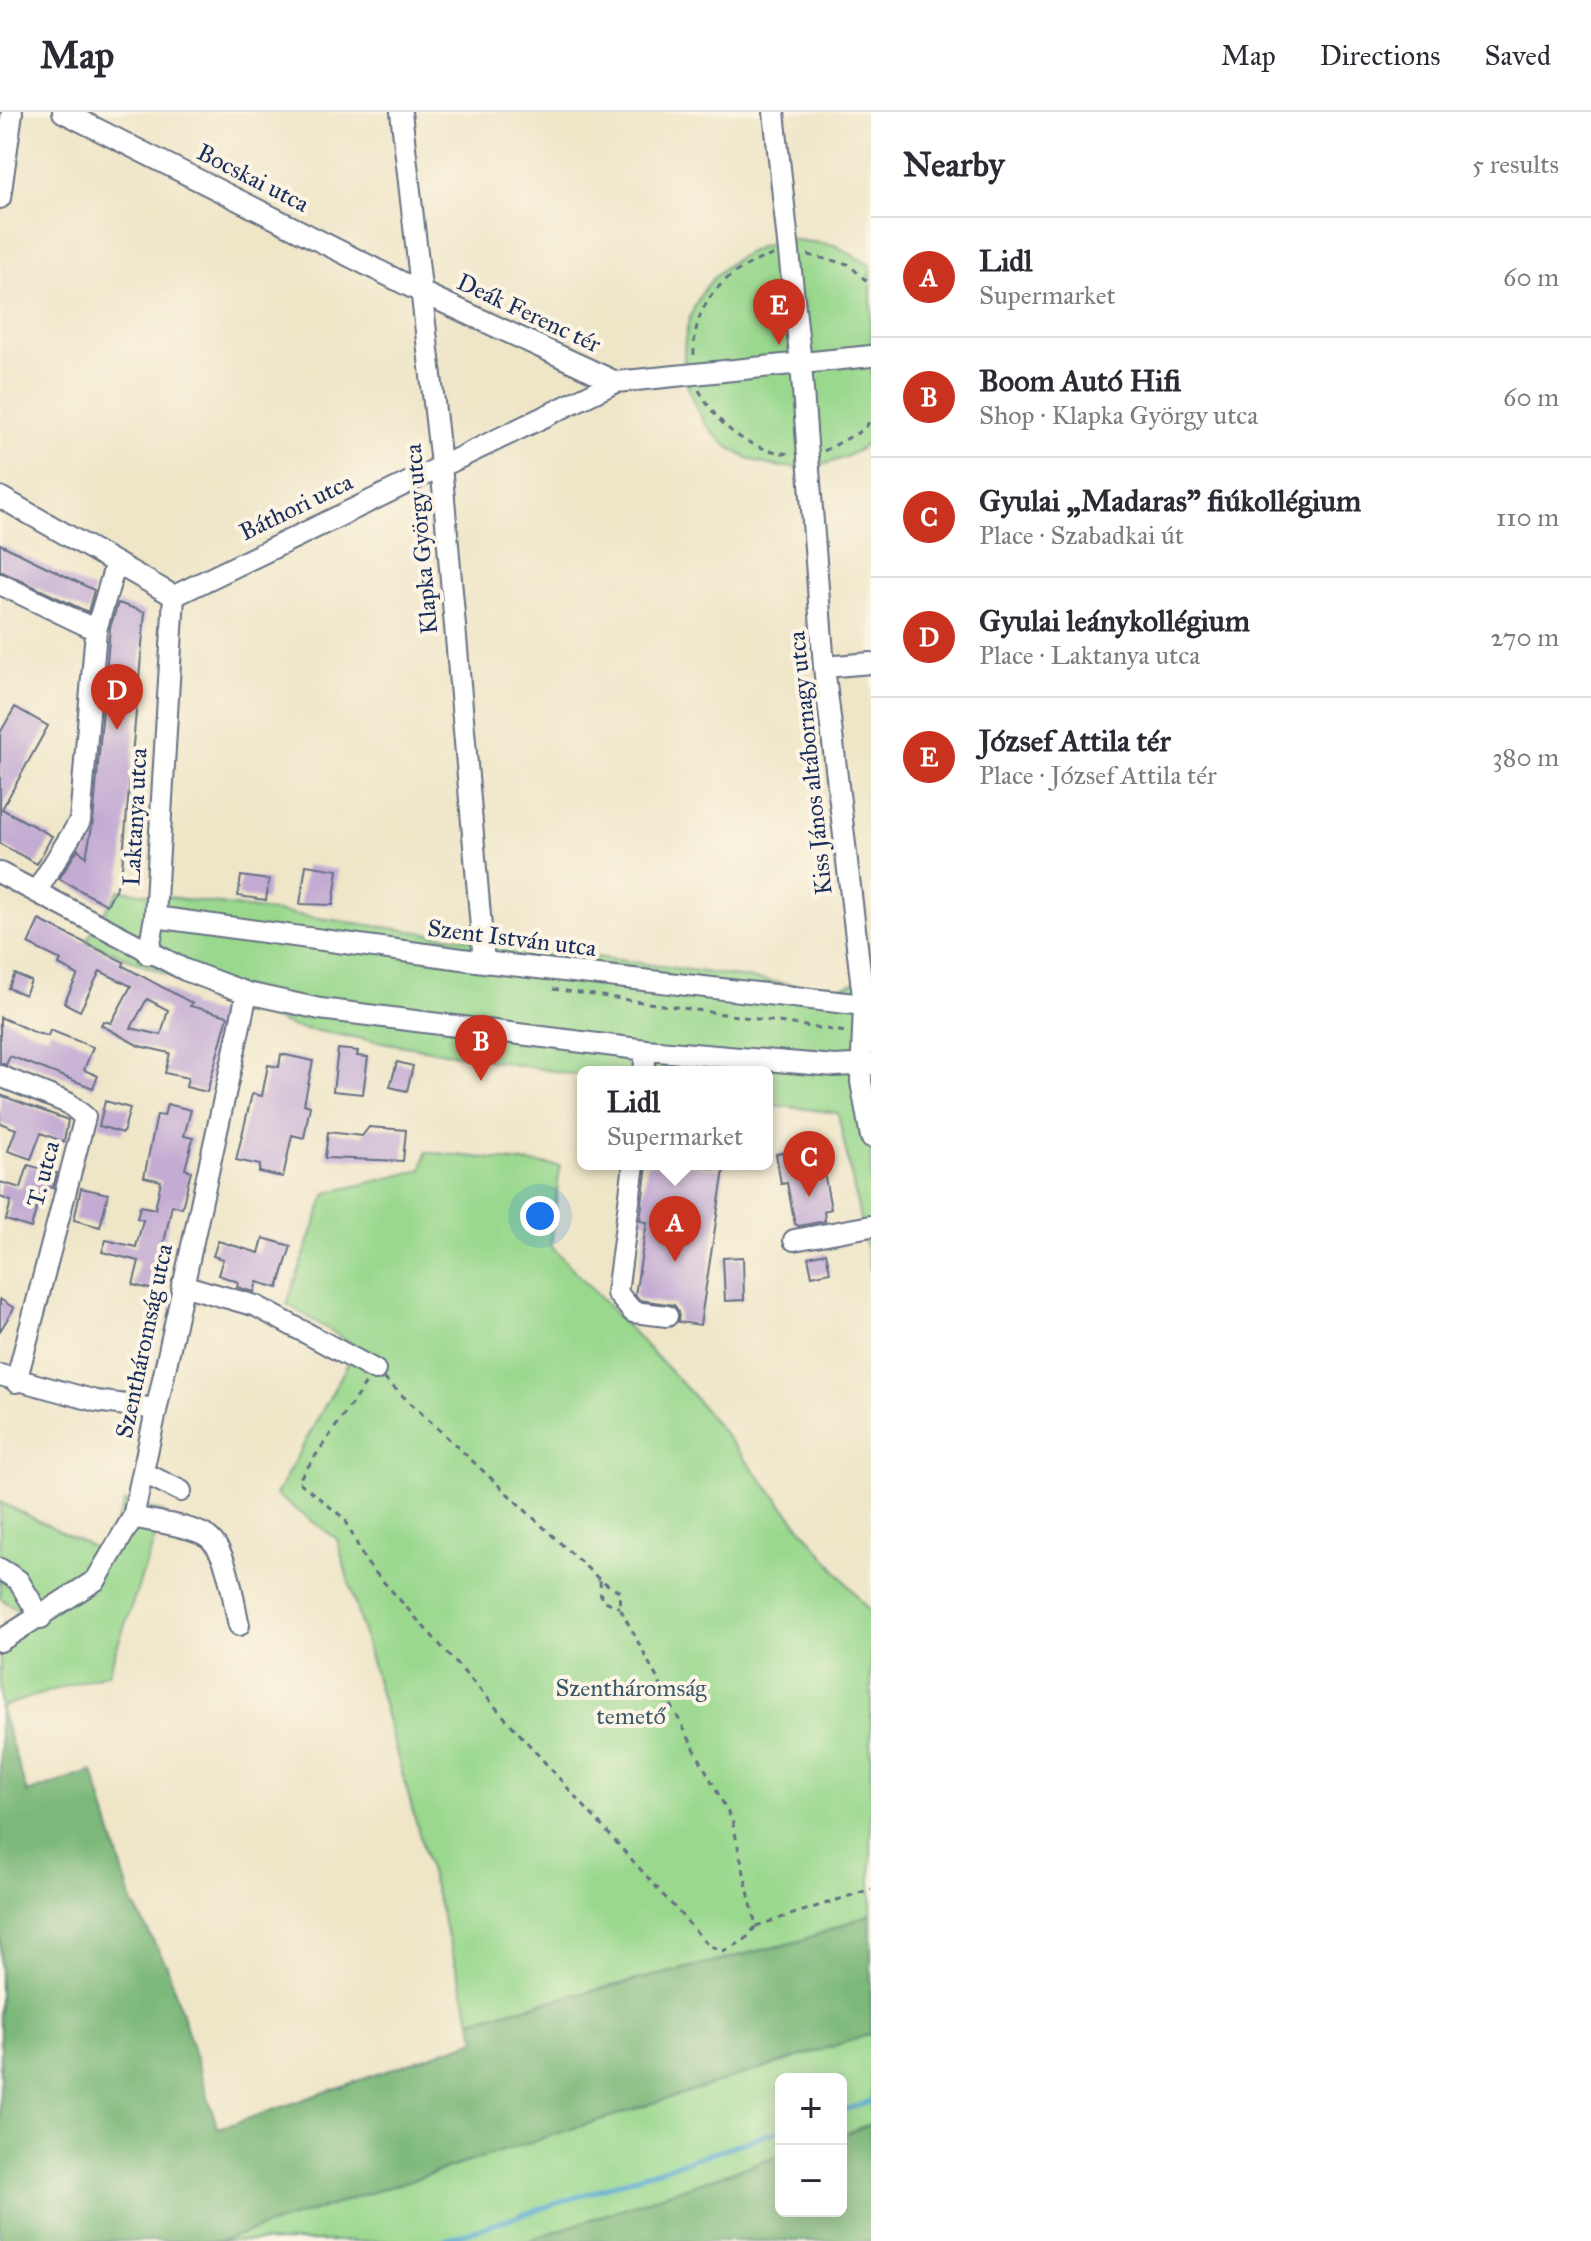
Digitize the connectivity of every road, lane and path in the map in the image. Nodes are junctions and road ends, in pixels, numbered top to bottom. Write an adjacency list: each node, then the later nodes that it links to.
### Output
1 (12, 112): 5 (street)
2 (63, 112): 8 (street, Bocskai utca)
3 (401, 112): 8 (street, Klapka György utca)
4 (774, 112): 6 (street)
5 (0, 198)
6 (789, 250): 7 (path); 10 (street, Kiss János altábornagy utca)
7 (871, 285)
8 (419, 291): 11 (street, Deák Ferenc tér); 12 (street, Klapka György utca)
9 (871, 356): 10 (street, Deák Ferenc tér)
10 (801, 364): 11 (street, Deák Ferenc tér); 19 (street, Kiss János altábornagy utca)
11 (616, 382): 12 (street, Deák Ferenc tér)
12 (441, 464): 16 (street, Báthori utca); 24 (street, Klapka György utca)
13 (0, 497): 14 (street)
14 (116, 563): 16 (street); 17 (street)
15 (0, 584): 17 (street)
16 (174, 596): 22 (street, Laktanya utca)
17 (96, 630): 21 (street)
18 (871, 663): 19 (street)
19 (824, 667): 26 (street, Kiss János altábornagy utca)
20 (0, 873): 21 (street)
21 (36, 892): 23 (street)
22 (155, 917): 23 (street, Laktanya utca); 24 (street, Szent István utca)
23 (148, 954): 25 (street)
24 (484, 962): 26 (street, Szent István utca)
25 (247, 993): 27 (street); 36 (street, Szentháromság utca)
26 (867, 1003): 28 (street, Kiss János altábornagy utca)
27 (646, 1050): 28 (street); 29 (street)
28 (867, 1064): 31 (street, Kiss János altábornagy utca)
29 (645, 1066)
30 (0, 1076): 39 (street, T. utca)
31 (869, 1114): 32 (street, Kiss János altábornagy utca)
32 (871, 1137)
33 (633, 1170): 37 (street)
34 (871, 1226): 35 (street)
35 (794, 1240)
36 (182, 1285): 38 (street); 40 (street, Szentháromság utca)
37 (667, 1316)
38 (375, 1370): 45 (path); 51 (path)
39 (8, 1379): 40 (street)
40 (156, 1409): 41 (street, Szentháromság utca)
41 (144, 1473): 42 (street); 43 (street, Szentháromság utca)
42 (181, 1491)
43 (133, 1517): 47 (street, Szentháromság utca); 48 (street)
44 (0, 1569): 47 (street)
45 (600, 1580): 46 (path); 46 (path)
46 (620, 1608): 51 (path)
47 (41, 1618): 49 (street, Szentháromság utca)
48 (239, 1625)
49 (0, 1641)
50 (871, 1889): 51 (path)
51 (756, 1926)

